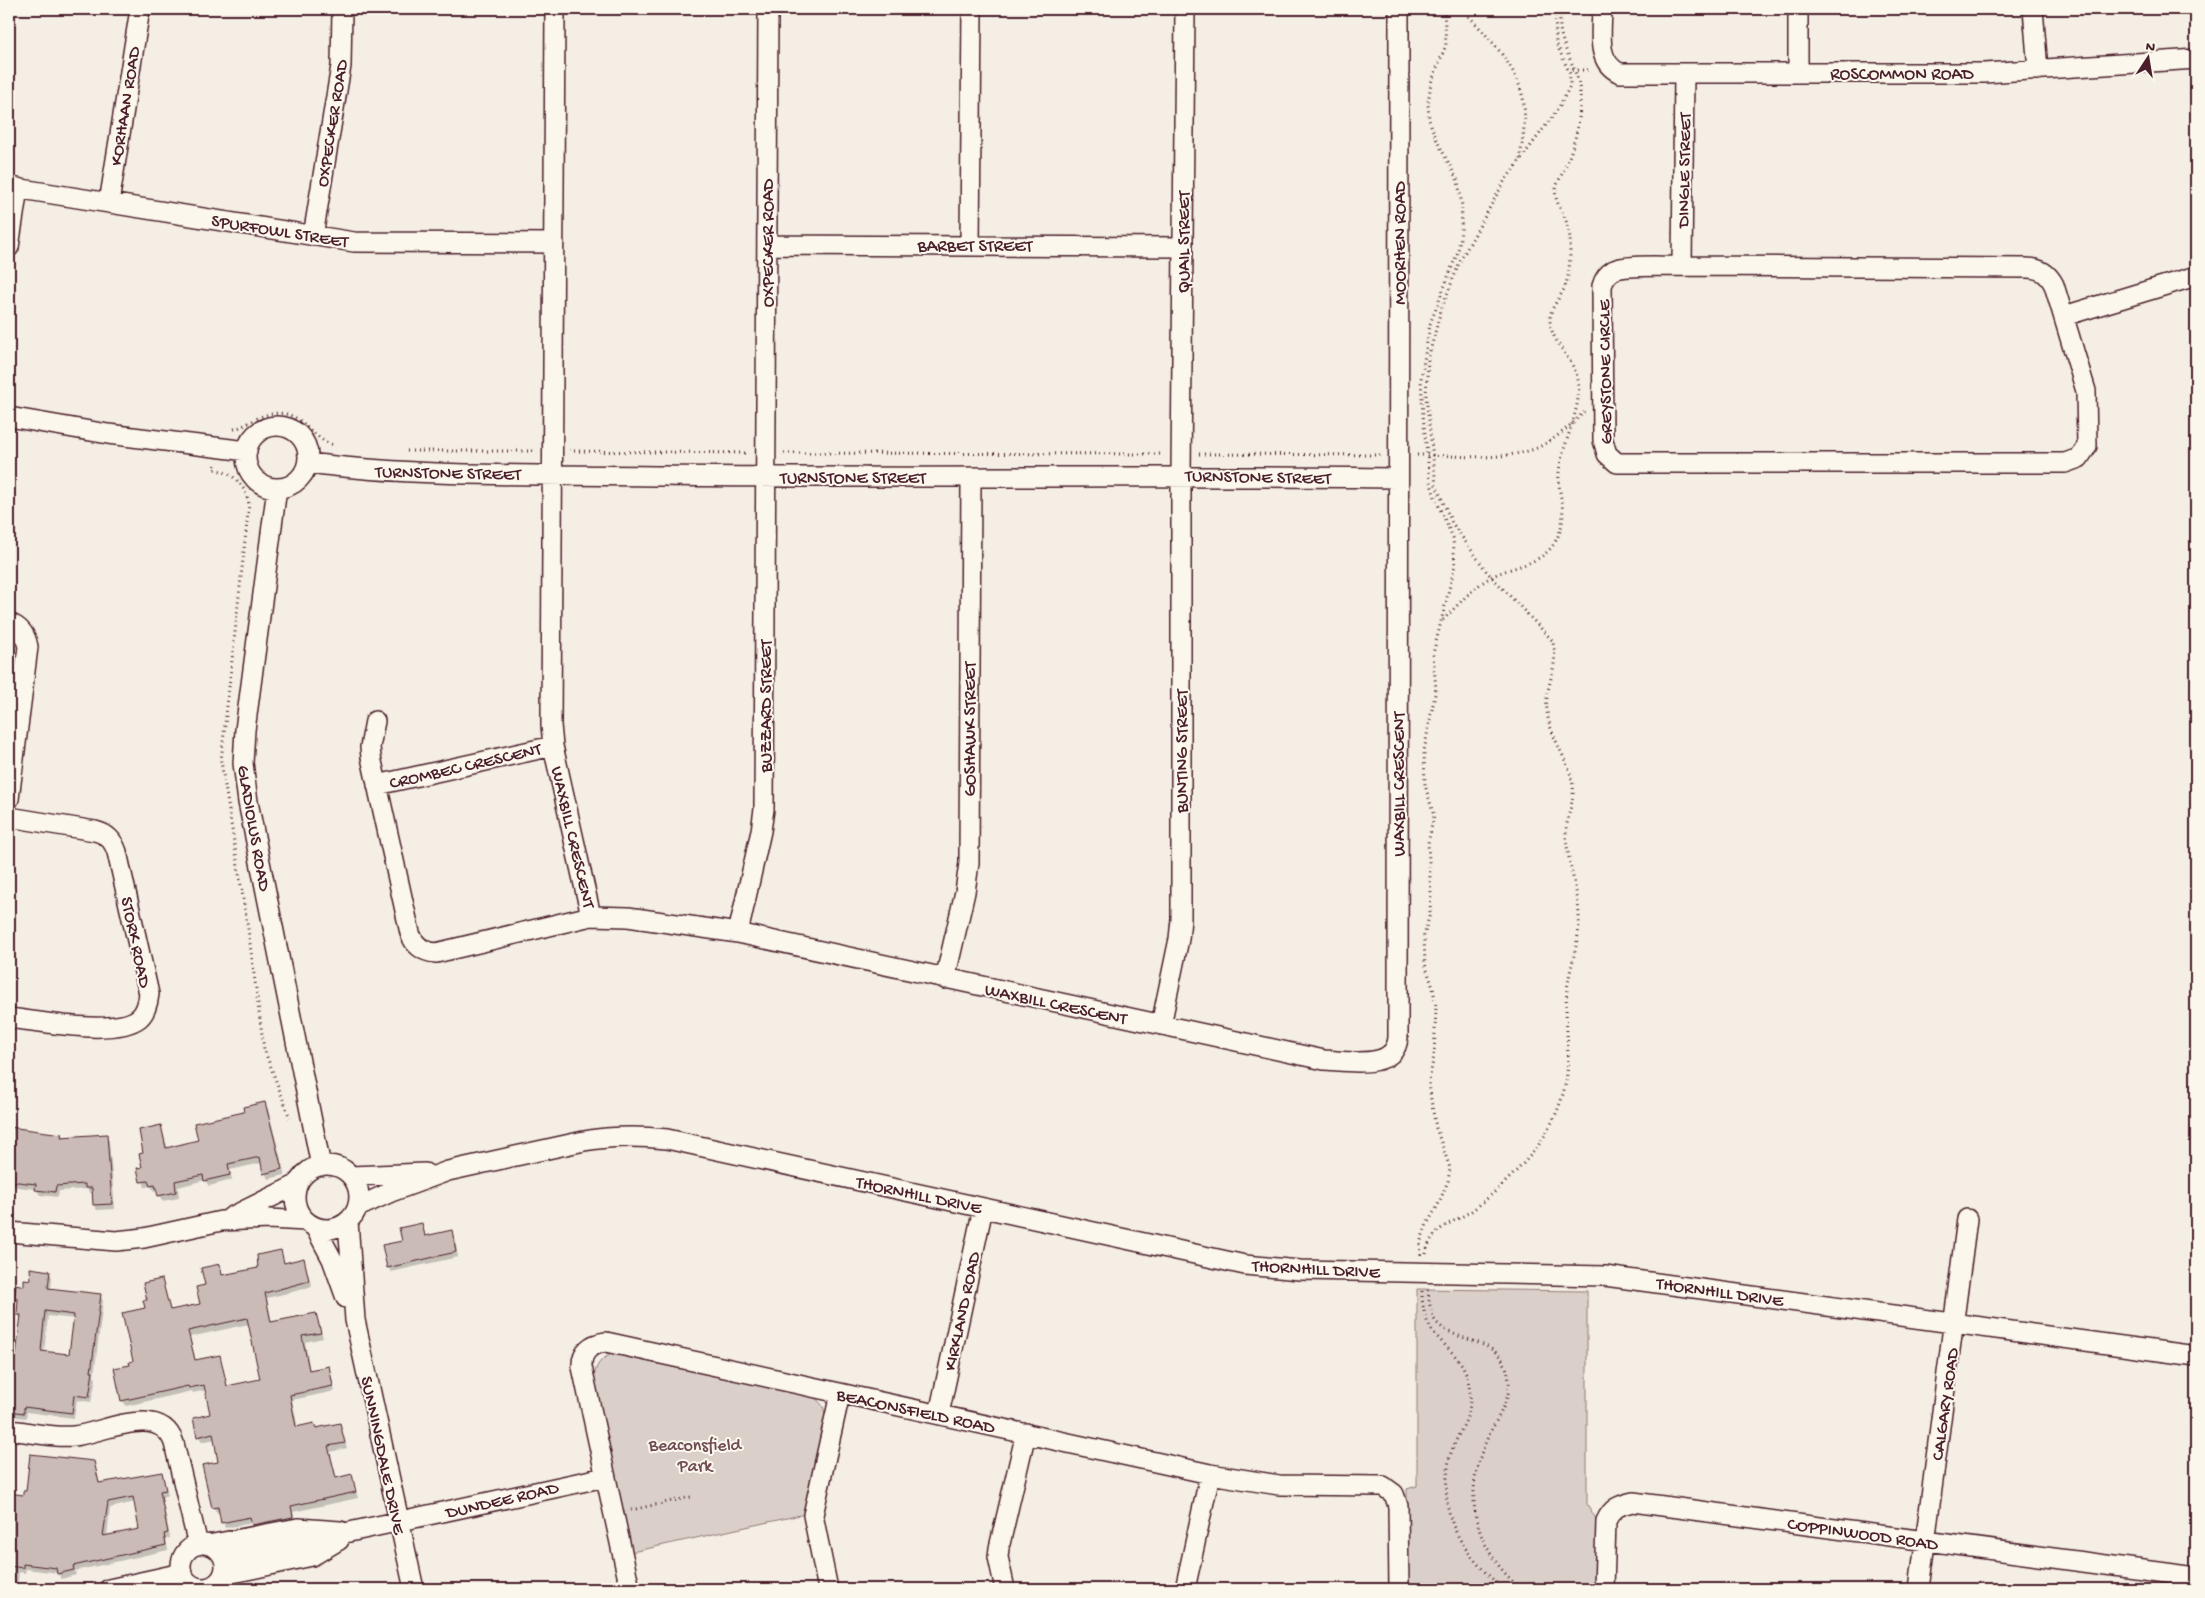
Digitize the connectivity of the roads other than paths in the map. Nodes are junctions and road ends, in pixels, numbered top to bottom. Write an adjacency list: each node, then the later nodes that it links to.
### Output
1 (140, 9): 16 (street, KORHAAN ROAD)
2 (342, 9): 17 (street, OXPECKER ROAD)
3 (556, 9): 18 (street, WAXBILL CRESCENT)
4 (768, 9): 19 (street, OXPECKER ROAD)
5 (972, 9): 20 (street)
6 (1184, 9): 22 (street, QUAIL STREET)
7 (1399, 9): 33 (street, MOORHEN ROAD)
8 (1602, 9): 13 (street, ROSCOMMON ROAD)
9 (1798, 9): 14 (street)
10 (2033, 9): 12 (street)
11 (2196, 59): 12 (street, ROSCOMMON ROAD)
12 (2038, 70): 14 (street, ROSCOMMON ROAD)
13 (1684, 73): 14 (street, ROSCOMMON ROAD); 23 (street, DINGLE STREET)
14 (1798, 73)
15 (13, 188): 16 (street, SPURFOWL STREET); 21 (street)
16 (109, 203): 17 (street, SPURFOWL STREET)
17 (313, 236): 18 (street, SPURFOWL STREET)
18 (554, 243): 29 (street, WAXBILL CRESCENT)
19 (768, 245): 20 (street, BARBET STREET); 31 (street, OXPECKER ROAD)
20 (970, 245): 22 (street, BARBET STREET)
21 (9, 247)
22 (1183, 247): 30 (street, QUAIL STREET)
23 (1682, 266): 25 (street, GREYSTONE CIRCLE); 25 (street, GREYSTONE CIRCLE)
24 (2196, 276): 25 (street)
25 (2064, 316)
26 (9, 417): 27 (street)
27 (247, 451): 28 (street); 34 (street)
28 (308, 463): 29 (street, TURNSTONE STREET); 34 (street)
29 (552, 474): 31 (street, TURNSTONE STREET); 37 (street, WAXBILL CRESCENT)
30 (1181, 475): 32 (street, TURNSTONE STREET); 33 (street, TURNSTONE STREET); 45 (street, BUNTING STREET)
31 (766, 477): 32 (street, TURNSTONE STREET); 42 (street, BUZZARD STREET)
32 (970, 478): 43 (street, GOSHAWK STREET)
33 (1398, 478): 45 (street, WAXBILL CRESCENT)
34 (277, 488): 46 (street, GLADIOLUS ROAD)
35 (9, 623): 39 (street)
36 (375, 722): 38 (street, CROMBEC CRESCENT)
37 (553, 746): 38 (street, CROMBEC CRESCENT); 41 (street, WAXBILL CRESCENT)
38 (377, 785): 41 (street, CROMBEC CRESCENT)
39 (9, 800)
40 (9, 817): 44 (street, STORK ROAD)
41 (591, 916): 42 (street, WAXBILL CRESCENT)
42 (738, 933): 43 (street, WAXBILL CRESCENT)
43 (946, 979): 45 (street, WAXBILL CRESCENT)
44 (9, 1018)
45 (1161, 1025)
46 (321, 1166): 48 (street); 49 (street)
47 (448, 1171): 48 (street, THORNHILL DRIVE); 50 (street, THORNHILL DRIVE); 51 (street, THORNHILL DRIVE)
48 (351, 1176): 51 (street)
49 (298, 1184): 53 (street); 54 (street)
50 (983, 1208): 57 (street, THORNHILL DRIVE); 60 (street, KIRKLAND ROAD)
51 (353, 1214): 54 (street); 56 (street, SUNNINGDALE DRIVE)
52 (1967, 1219): 57 (street, CALGARY ROAD)
53 (220, 1222): 54 (street); 55 (street)
54 (310, 1224): 56 (street, SUNNINGDALE DRIVE)
55 (9, 1232)
56 (355, 1320): 65 (street, SUNNINGDALE DRIVE)
57 (1955, 1322): 58 (street, THORNHILL DRIVE); 67 (street, CALGARY ROAD)
58 (2196, 1356)
59 (840, 1394): 60 (street, BEACONSFIELD ROAD); 64 (street, BEACONSFIELD ROAD); 76 (street)
60 (939, 1414): 62 (street, BEACONSFIELD ROAD)
61 (9, 1430): 68 (street)
62 (1026, 1434): 63 (street, BEACONSFIELD ROAD); 77 (street)
63 (1210, 1474): 78 (street); 79 (street, BEACONSFIELD ROAD)
64 (605, 1477): 65 (street, DUNDEE ROAD); 75 (street, BEACONSFIELD ROAD)
65 (399, 1522): 66 (street, DUNDEE ROAD); 74 (street, SUNNINGDALE DRIVE)
66 (351, 1533): 68 (street); 69 (street, DUNDEE ROAD)
67 (1925, 1541): 71 (street, COPPINWOOD ROAD); 80 (street, COPPINWOOD ROAD); 81 (street, CALGARY ROAD)
68 (203, 1545): 69 (street); 70 (street)
69 (223, 1567): 73 (street)
70 (182, 1573): 72 (street); 73 (street)
71 (2196, 1577)
72 (109, 1589)
73 (207, 1589)
74 (414, 1589)
75 (630, 1589)
76 (828, 1589)
77 (1005, 1589)
78 (1185, 1589)
79 (1399, 1589)
80 (1604, 1589)
81 (1919, 1589)

